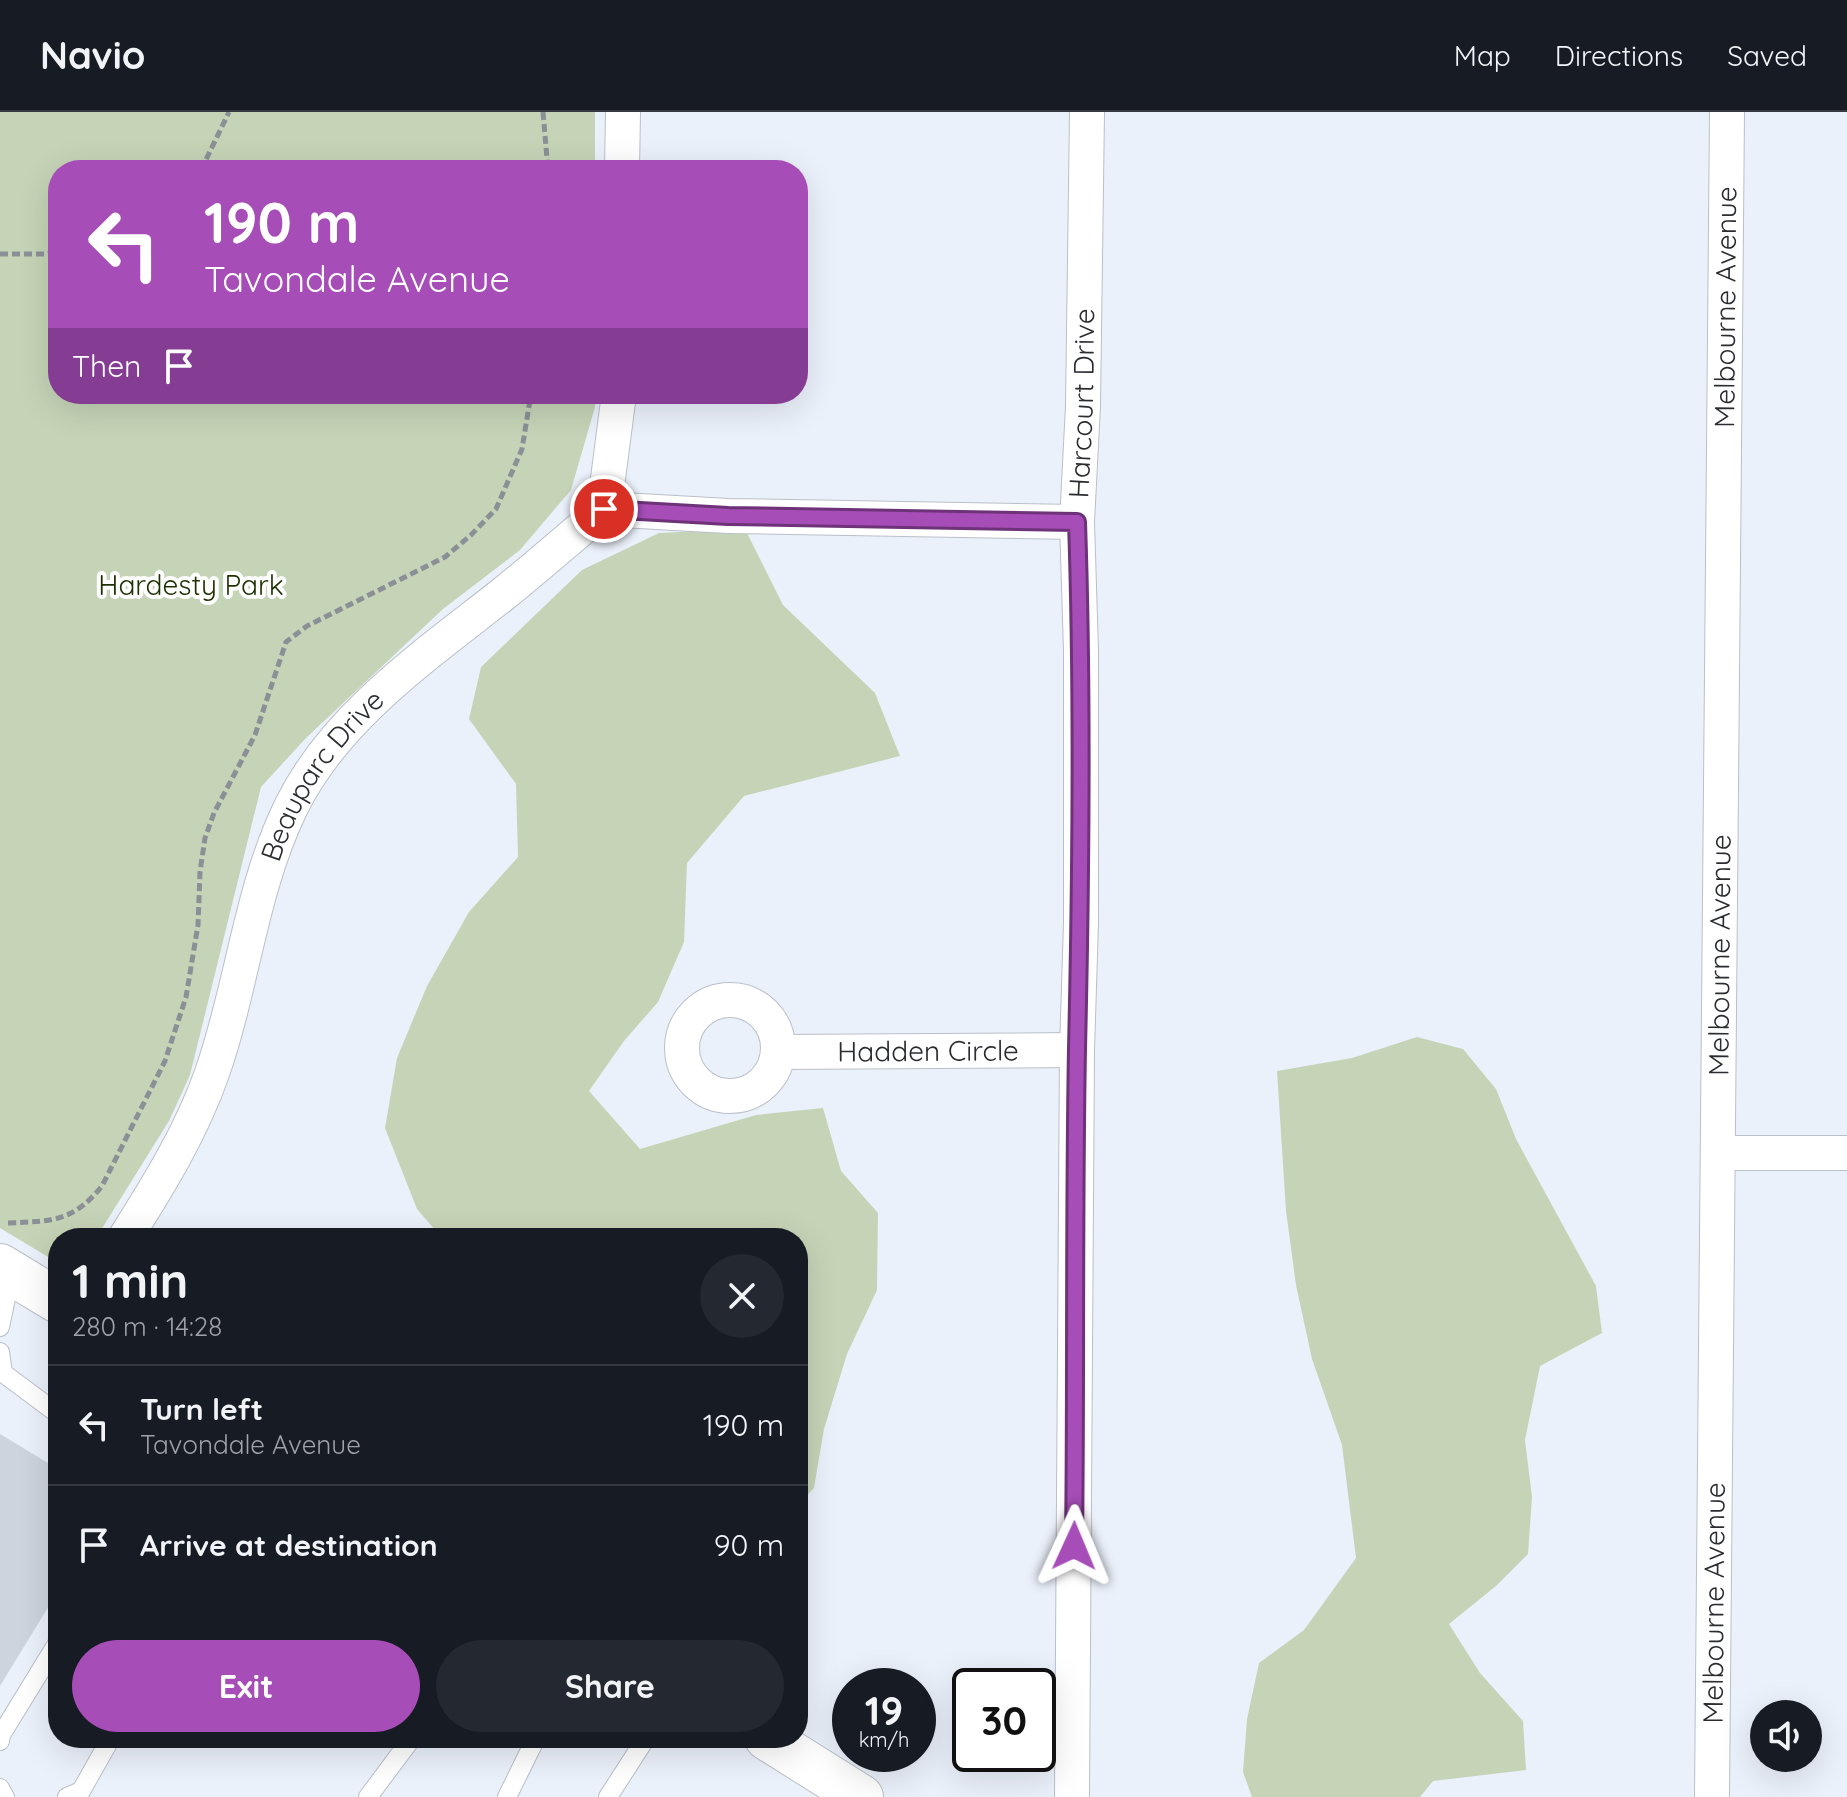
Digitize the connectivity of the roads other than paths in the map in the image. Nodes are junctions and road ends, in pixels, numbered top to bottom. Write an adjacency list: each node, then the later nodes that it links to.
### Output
1 (623, 112): 4 (street)
2 (1087, 112): 7 (street, Harcourt Drive)
3 (1727, 112): 10 (street, Melbourne Avenue)
4 (622, 160)
5 (618, 404): 6 (street)
6 (604, 509): 7 (street); 12 (street, Beauparc Drive)
7 (1077, 522): 8 (street, Harcourt Drive)
8 (1077, 1050): 9 (street, Hadden Circle); 33 (street, Harcourt Drive)
9 (778, 1052)
10 (1718, 1153): 11 (street); 34 (street, Melbourne Avenue)
11 (1847, 1153)
12 (131, 1228)
13 (6, 1269): 14 (main road); 15 (lane)
14 (48, 1295)
15 (0, 1327)
16 (0, 1352): 17 (lane)
17 (48, 1407)
18 (48, 1658): 19 (lane)
19 (0, 1735): 20 (lane)
20 (0, 1741)
21 (105, 1748): 29 (lane)
22 (405, 1748): 30 (lane)
23 (531, 1748): 31 (lane)
24 (640, 1748): 32 (lane)
25 (783, 1748): 27 (main road)
26 (0, 1788): 28 (lane)
27 (859, 1796)
28 (5, 1797)
29 (67, 1797)
30 (368, 1797)
31 (507, 1797)
32 (608, 1797)
33 (1072, 1797)
34 (1712, 1797)

